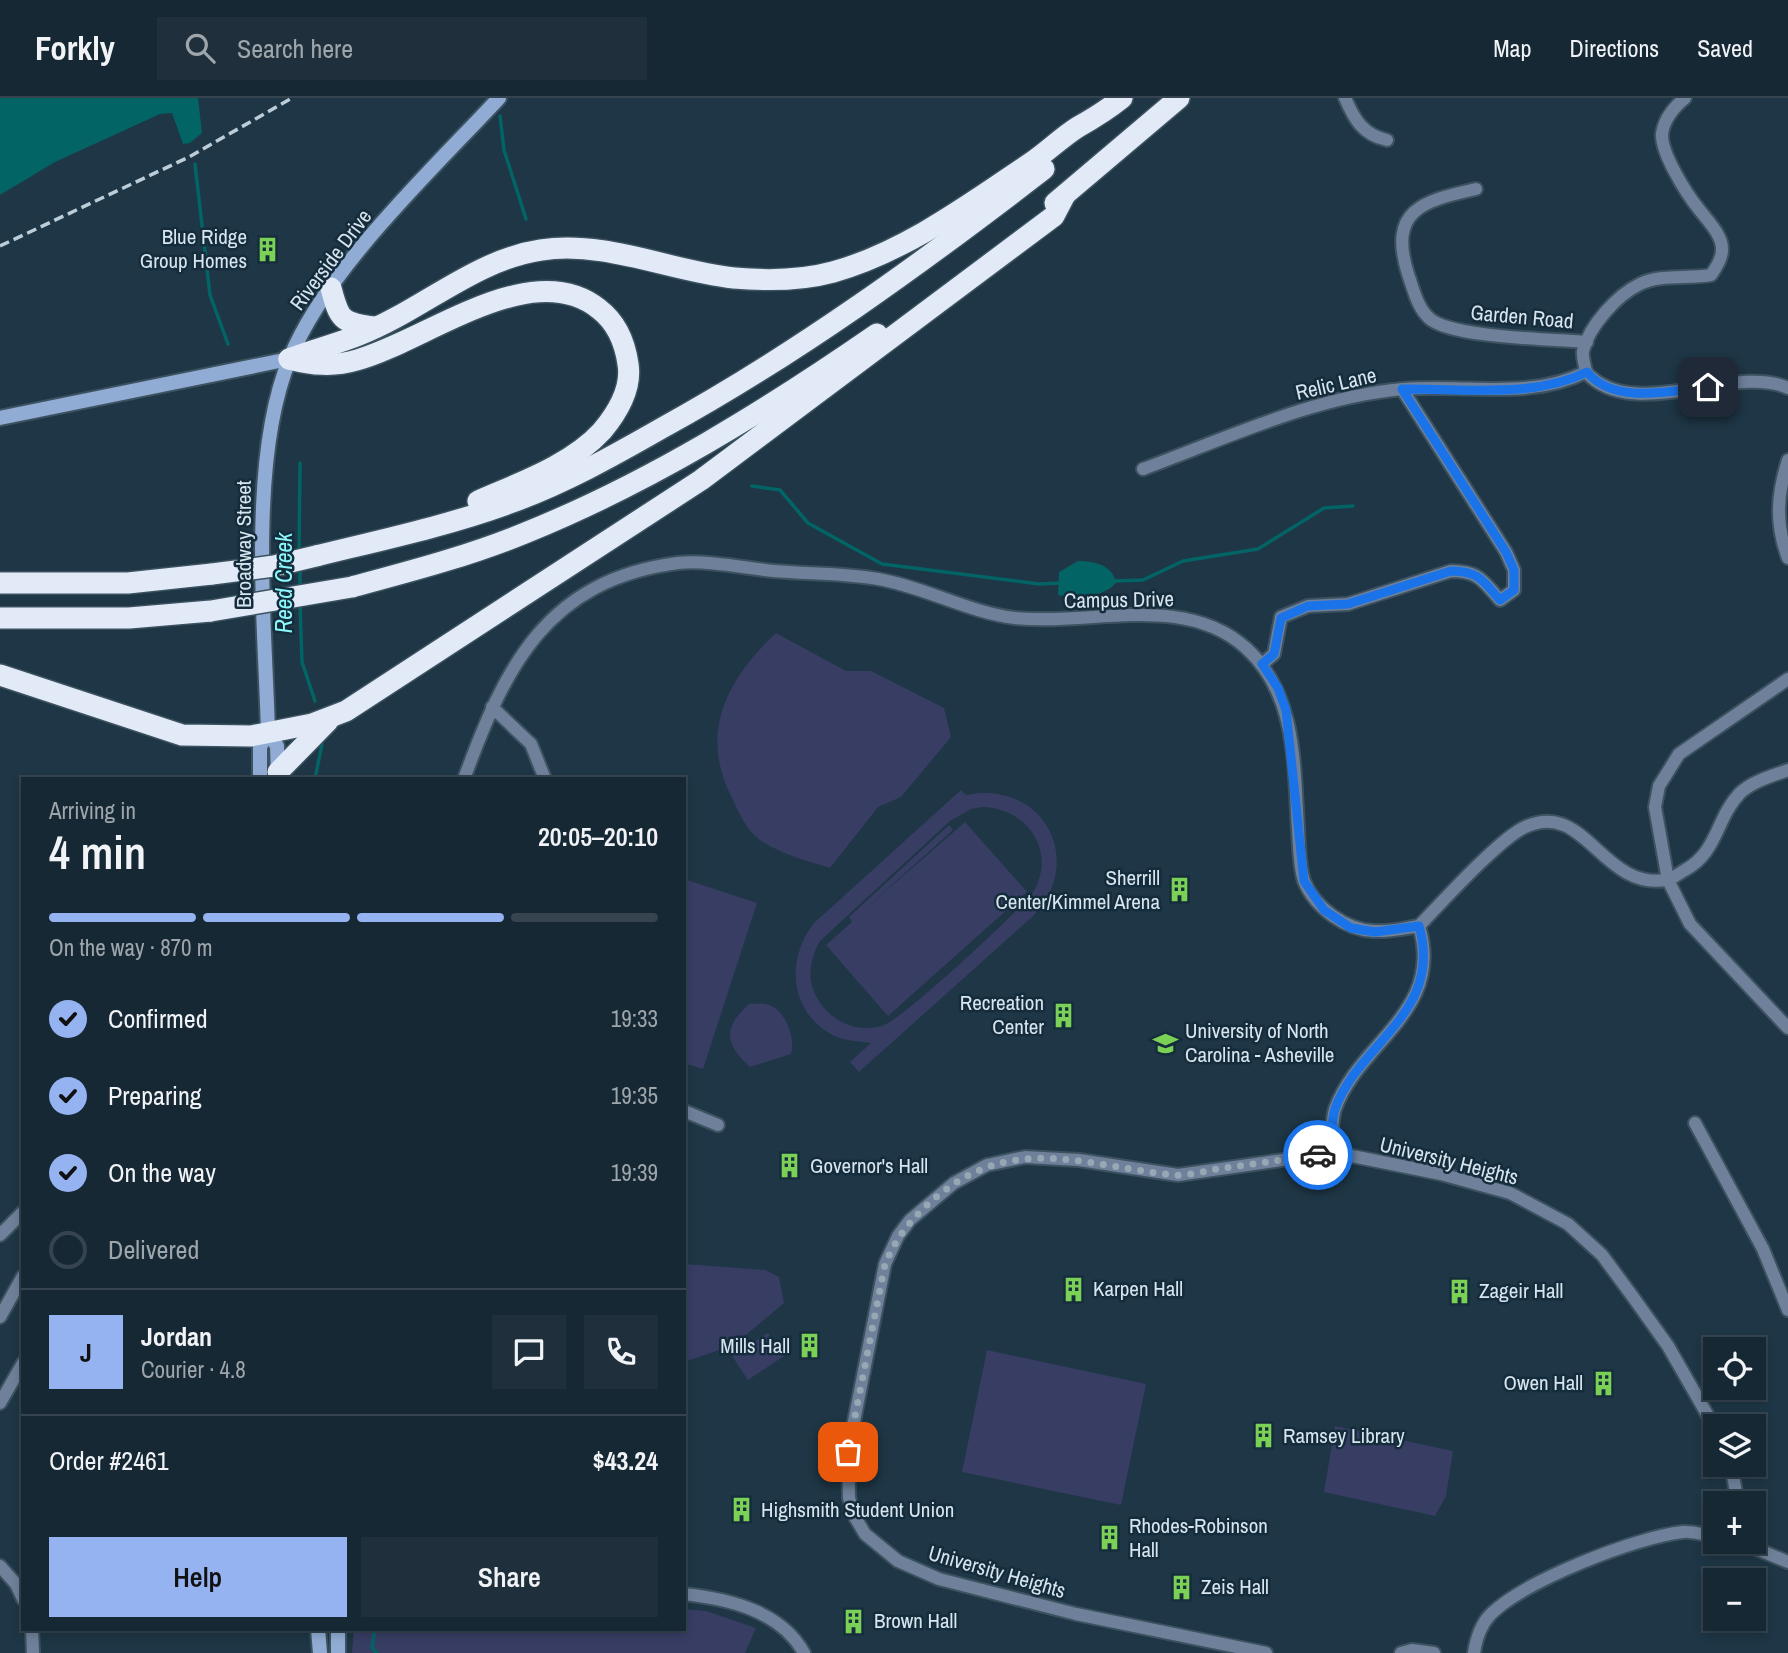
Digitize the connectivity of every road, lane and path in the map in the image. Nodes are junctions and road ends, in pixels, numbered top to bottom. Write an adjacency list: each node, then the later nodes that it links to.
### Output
1 (499, 98): 10 (main road, Riverside Drive)
2 (1122, 98): 6 (highway)
3 (1179, 98): 9 (highway)
4 (1345, 98): 7 (street)
5 (1685, 98): 12 (street)
6 (1098, 118): 11 (highway); 20 (highway)
7 (1387, 139)
8 (1476, 189): 12 (street, Garden Road)
9 (1065, 195): 23 (highway, bridge); 28 (highway)
10 (331, 288): 11 (highway); 13 (main road, Riverside Drive)
11 (374, 327): 13 (highway)
12 (1587, 342): 14 (street)
13 (289, 359): 17 (main road); 20 (highway); 29 (main road, Broadway Street)
14 (1587, 372): 15 (street); 16 (street, Relic Lane)
15 (1788, 388)
16 (1402, 389): 19 (street, Relic Lane); 24 (street)
17 (0, 418)
18 (1788, 460): 21 (street)
19 (1143, 469)
20 (415, 531): 22 (highway, bridge)
21 (1788, 558)
22 (0, 583)
23 (0, 618)
24 (1262, 664): 27 (street, Campus Drive); 35 (street, Campus Drive)
25 (0, 675): 29 (highway)
26 (1788, 679): 34 (street)
27 (492, 706): 32 (street, Campus Drive); 33 (street)
28 (332, 717): 29 (highway); 31 (highway)
29 (268, 732): 31 (main road, Broadway Street)
30 (1788, 770): 34 (street)
31 (272, 777)
32 (465, 777)
33 (544, 777)
34 (1668, 880): 35 (street); 36 (street)
35 (1419, 926): 40 (street)
36 (1788, 1028)
37 (686, 1112): 39 (street)
38 (1695, 1123): 44 (street)
39 (718, 1125)
40 (1331, 1153): 48 (street, University Heights); 62 (street, University Heights)
41 (21, 1214): 42 (street)
42 (0, 1236)
43 (21, 1280): 45 (street)
44 (1788, 1310)
45 (0, 1317)
46 (21, 1366): 47 (street)
47 (0, 1403)
48 (1707, 1414)
49 (1703, 1534): 65 (street)
50 (1766, 1553): 51 (street)
51 (1788, 1562)
52 (0, 1566): 54 (street)
53 (686, 1594): 61 (street)
54 (21, 1595)
55 (32, 1631): 58 (street)
56 (318, 1631): 59 (main road)
57 (338, 1631): 60 (main road)
58 (33, 1653)
59 (320, 1653)
60 (338, 1653)
61 (804, 1653)
62 (1266, 1653)
63 (1401, 1653): 64 (street)
64 (1434, 1653)
65 (1474, 1653)

